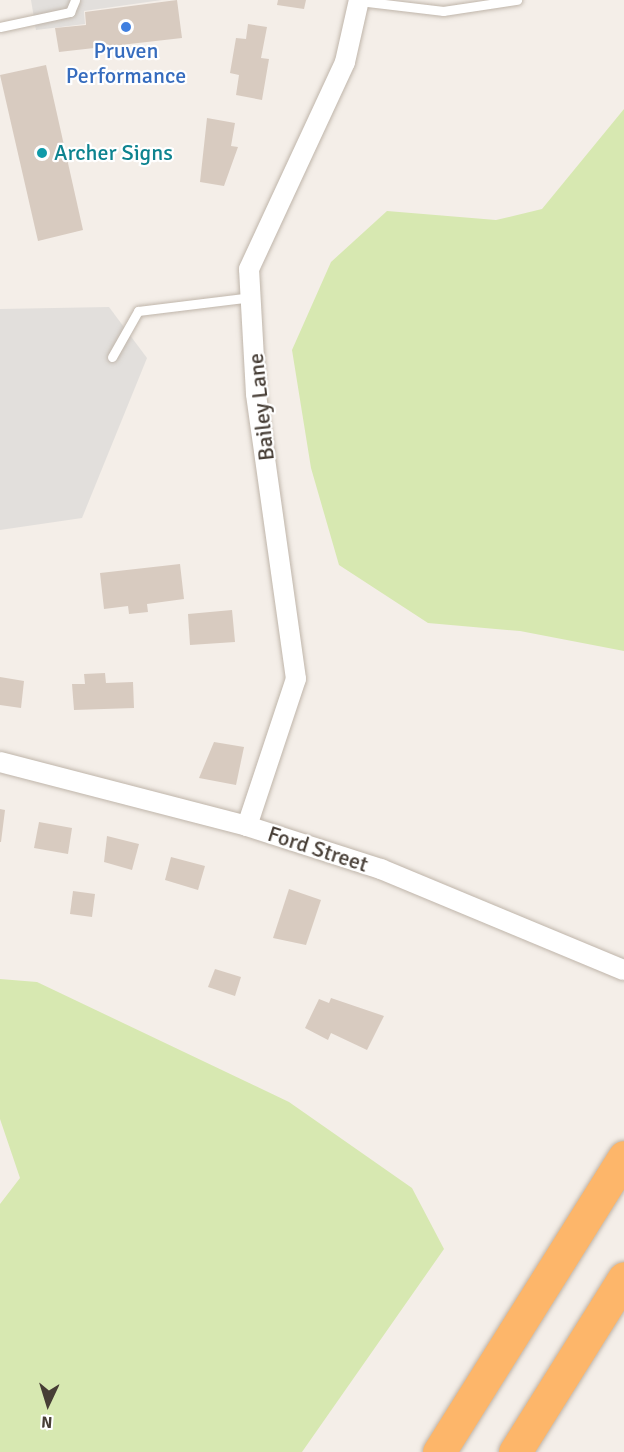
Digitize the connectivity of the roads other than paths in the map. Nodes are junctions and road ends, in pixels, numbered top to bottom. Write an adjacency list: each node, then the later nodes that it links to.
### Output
1 (75, 0): 4 (lane)
2 (517, 0): 3 (lane)
3 (359, 1): 5 (street, Bailey Lane)
4 (0, 27)
5 (252, 297): 6 (lane); 8 (street, Bailey Lane)
6 (112, 357)
7 (0, 762): 8 (street, Ford Street)
8 (247, 826): 9 (street, Ford Street)
9 (624, 970)
10 (624, 1157): 12 (highway)
11 (624, 1278): 13 (highway)
12 (438, 1452)
13 (515, 1452)

